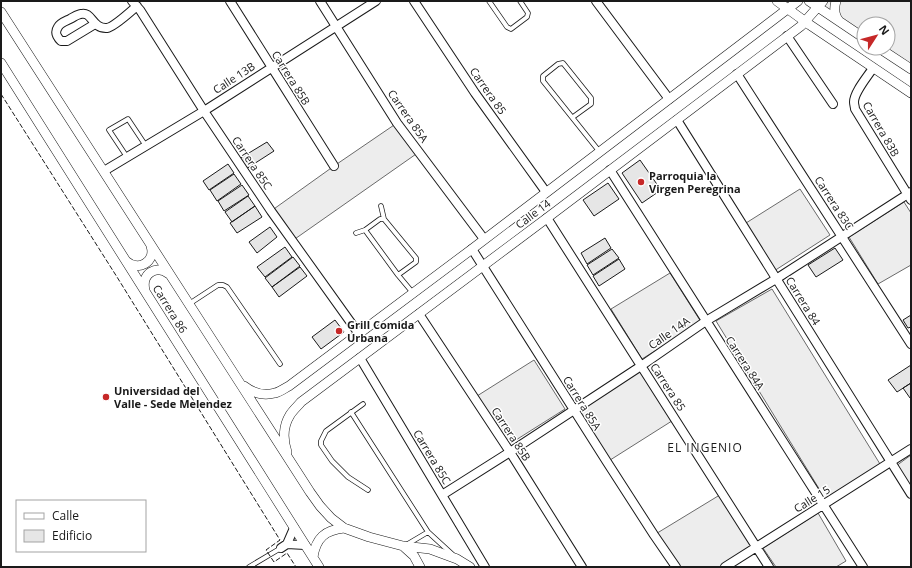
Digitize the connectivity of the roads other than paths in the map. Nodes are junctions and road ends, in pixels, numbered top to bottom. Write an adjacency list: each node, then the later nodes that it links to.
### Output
1 (230, 1): 24 (street, Carrera 85B)
2 (320, 1): 19 (street, Carrera 85A)
3 (376, 1): 19 (street, Calle 13B)
4 (414, 1): 40 (street, Carrera 85)
5 (489, 1): 6 (lane)
6 (520, 1)
7 (596, 1): 29 (street)
8 (777, 1): 14 (street)
9 (798, 1): 14 (street, Calle 14)
10 (809, 1): 13 (street)
11 (836, 1): 16 (street)
12 (134, 4): 18 (street); 31 (street, Carrera 85C)
13 (821, 4): 16 (street); 17 (street, Calle 14)
14 (788, 9): 17 (street); 29 (street, Calle 14)
15 (1, 12): 39 (street, Carrera 86)
16 (838, 21): 20 (street)
17 (806, 22): 21 (street, Calle 14); 25 (street)
18 (95, 24): 18 (street)
19 (336, 27): 24 (street, Calle 13B); 48 (street, Carrera 85A)
20 (856, 33)
21 (788, 36): 27 (street, Calle 14); 30 (street)
22 (891, 56): 26 (street)
23 (1, 63): 51 (street, Carrera 86)
24 (272, 67): 31 (street, Calle 13B); 37 (street, Carrera 85B)
25 (873, 68): 28 (street); 41 (street, Carrera 83B)
26 (911, 69)
27 (737, 74): 33 (street, Calle 14); 47 (street, Carrera 83C)
28 (911, 93)
29 (669, 99): 35 (street, Calle 14)
30 (834, 104)
31 (204, 111): 34 (street, Calle 13B); 61 (street, Carrera 85C)
32 (572, 117): 32 (lane); 35 (lane)
33 (677, 120): 38 (street, Calle 14); 55 (street, Carrera 84)
34 (146, 146): 36 (street, Calle 13B); 36 (lane)
35 (600, 152): 40 (street, Calle 14)
36 (126, 157): 39 (street, Calle 13B)
37 (334, 166)
38 (610, 170): 43 (street, Calle 14); 60 (street, Carrera 84A)
39 (104, 171): 49 (street, Carrera 86)
40 (546, 192): 48 (street, Calle 14)
41 (910, 196): 47 (street, Calle 14A)
42 (381, 206): 44 (lane)
43 (547, 218): 52 (street, Calle 14); 65 (street, Carrera 85)
44 (384, 219): 45 (lane); 54 (lane)
45 (365, 230): 46 (lane); 54 (lane)
46 (356, 233)
47 (842, 236): 55 (street, Calle 14A); 62 (street, Carrera 83C)
48 (484, 239): 50 (street, Calle 14)
49 (150, 244): 51 (street); 53 (street, Carrera 86)
50 (472, 249): 52 (street, Carrera 85A); 57 (street, Calle 14)
51 (125, 260): 56 (street, Carrera 86)
52 (483, 266): 59 (street, Calle 14); 68 (street, Carrera 85A)
53 (169, 274): 56 (street); 58 (street, Carrera 86)
54 (398, 275): 57 (lane)
55 (776, 279): 60 (street, Calle 14A); 73 (street, Carrera 84)
56 (146, 293): 78 (street, Carrera 86)
57 (413, 293): 61 (street, Calle 14)
58 (189, 304): 64 (lane); 66 (street, Carrera 86)
59 (419, 314): 63 (street, Calle 14); 71 (street, Carrera 85B)
60 (706, 321): 65 (street, Calle 14A); 77 (street, Carrera 84A)
61 (359, 334): 66 (street, Calle 14)
62 (911, 344)
63 (360, 358): 72 (street, Calle 14); 76 (street, Carrera 85C)
64 (280, 364)
65 (641, 366): 68 (street, Calle 14A); 84 (street, Carrera 85)
66 (240, 383): 72 (street, Carrera 86)
67 (363, 404): 69 (lane)
68 (574, 410): 71 (street, Calle 14A); 93 (street, Carrera 85A)
69 (351, 412): 74 (lane); 80 (lane)
70 (911, 449): 73 (street, Calle 15)
71 (510, 452): 76 (street, Calle 14A); 92 (street, Carrera 85B)
72 (288, 458): 79 (street, Carrera 86)
73 (891, 462): 75 (street, Carrera 84); 77 (street, Calle 15)
74 (368, 490)
75 (911, 494)
76 (442, 495): 91 (street, Carrera 85C)
77 (823, 505): 84 (street, Calle 15); 96 (street, Carrera 84A)
78 (294, 528): 81 (street, Carrera 86); 82 (street)
79 (344, 528): 83 (street, Carrera 86); 85 (street)
80 (428, 532): 83 (lane); 86 (lane)
81 (305, 545): 82 (street); 85 (street, Carrera 86)
82 (284, 546): 87 (lane)
83 (403, 546): 86 (street, Carrera 86); 89 (street)
84 (756, 547): 94 (street, Calle 15); 95 (street, Carrera 85)
85 (312, 557): 88 (street, Carrera 86)
86 (457, 559): 90 (street, Carrera 86)
87 (249, 567)
88 (319, 567)
89 (420, 567)
90 (470, 567)
91 (485, 567)
92 (582, 567)
93 (676, 567)
94 (725, 567)
95 (769, 567)
96 (863, 567)

